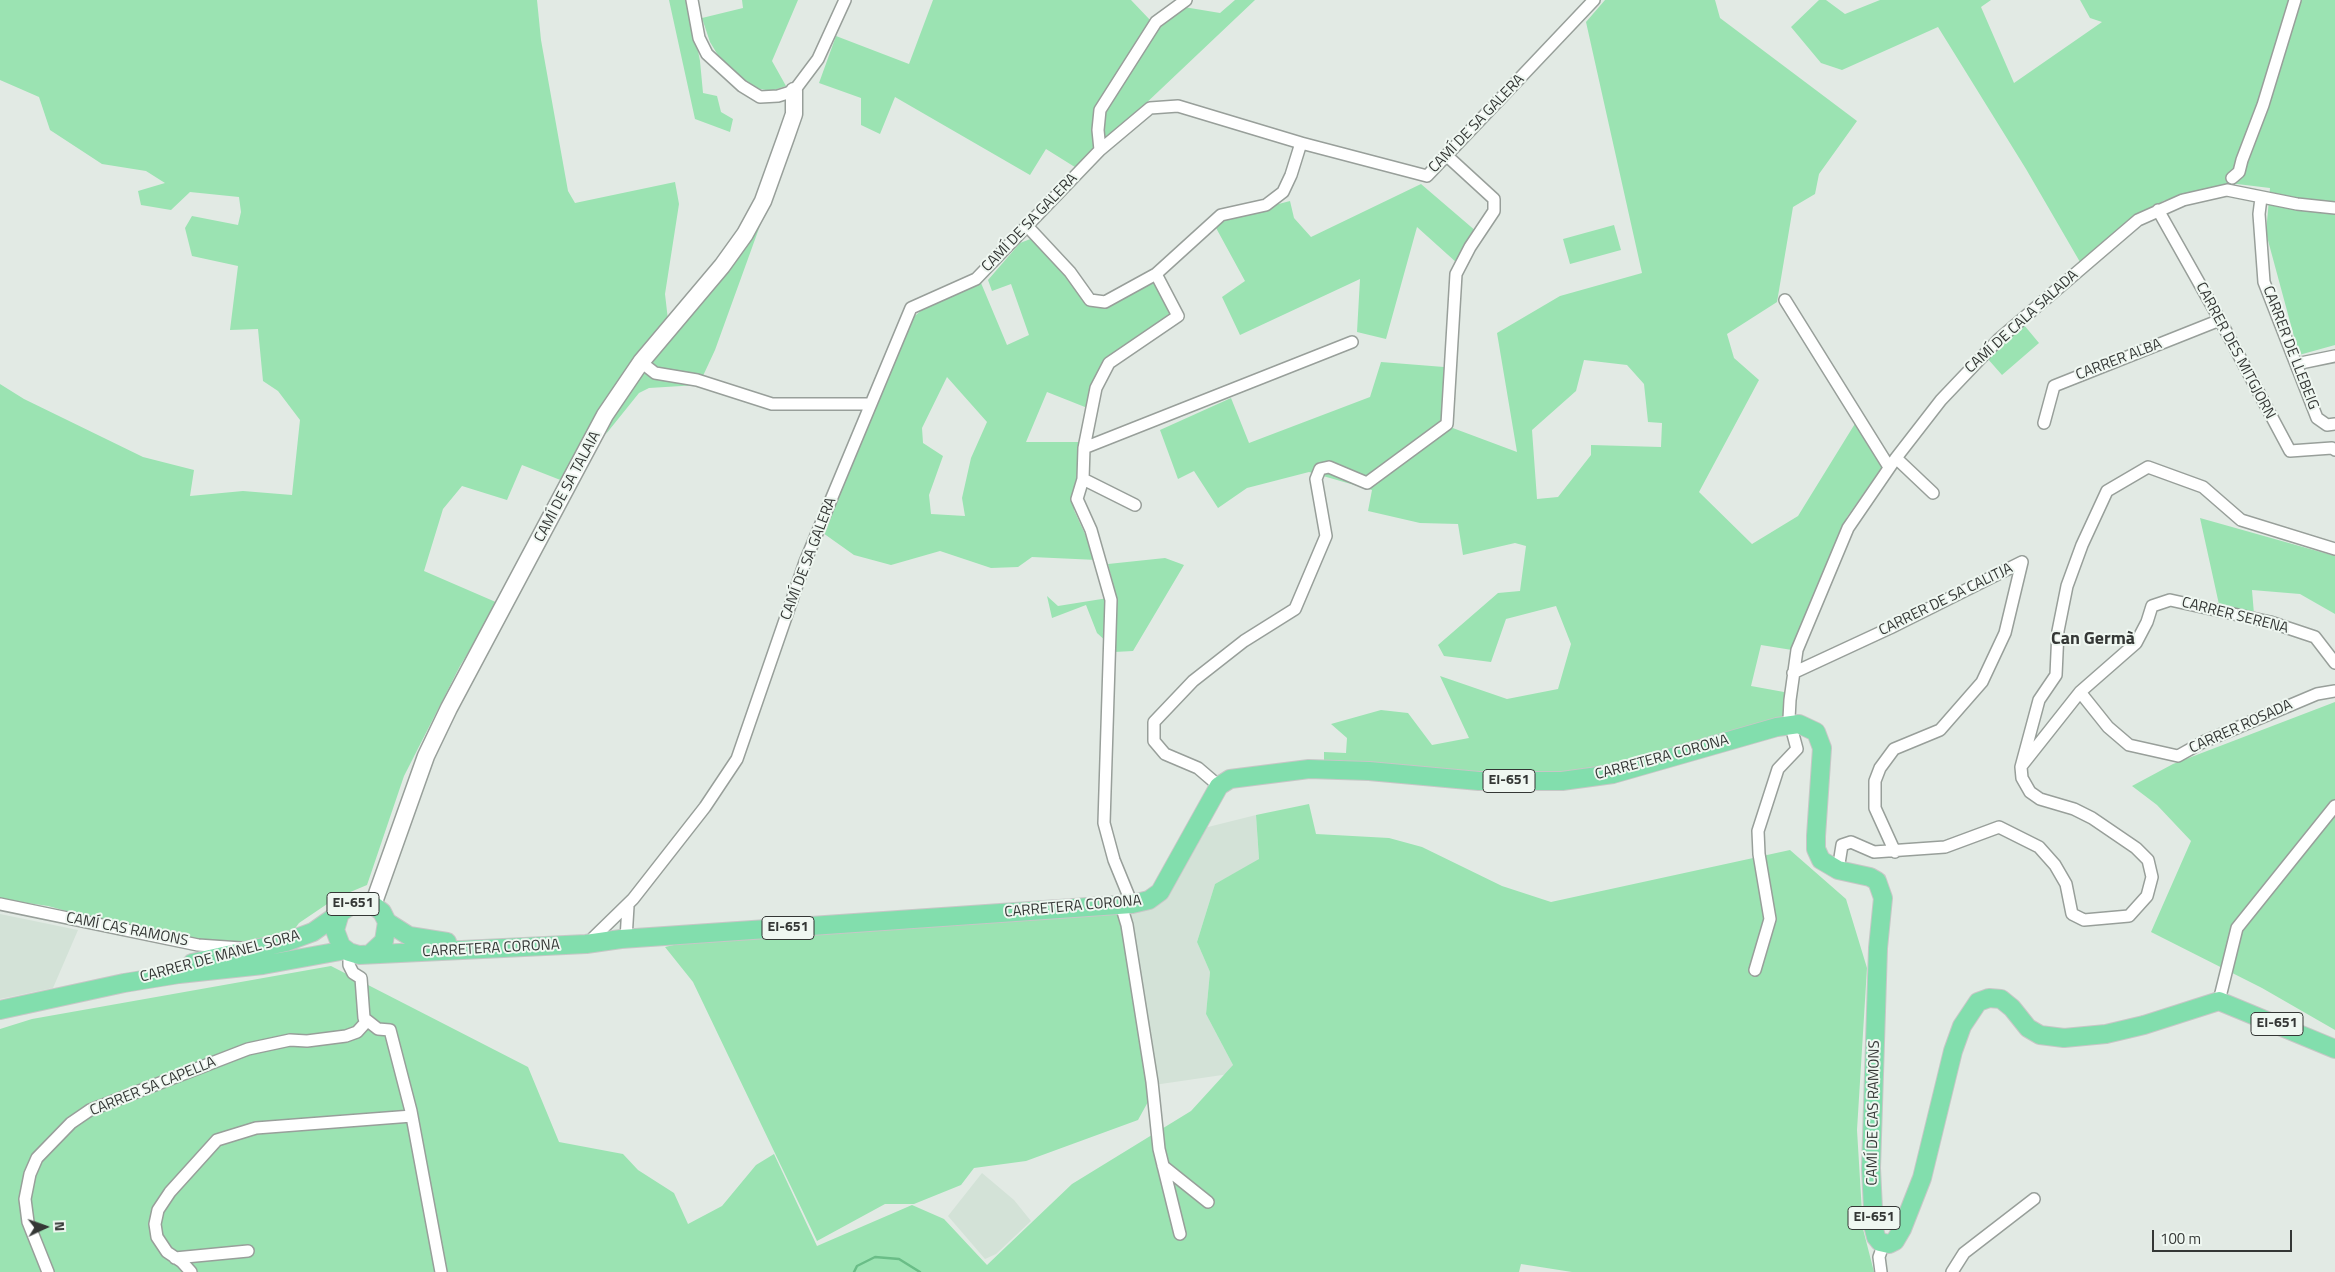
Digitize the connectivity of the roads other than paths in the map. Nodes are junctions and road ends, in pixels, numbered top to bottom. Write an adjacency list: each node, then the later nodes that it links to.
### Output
1 (692, 0): 6 (street)
2 (845, 0): 6 (street)
3 (1186, 0): 8 (street)
4 (1594, 0): 9 (street, CAMÍ DE SA GALERA)
5 (2295, 0): 10 (street)
6 (794, 91): 20 (street, CAMÍ DE SA TALAIA)
7 (1301, 143): 8 (street, CAMÍ DE SA GALERA); 9 (street, CAMÍ DE SA GALERA); 15 (street)
8 (1100, 150): 14 (street, CAMÍ DE SA GALERA)
9 (1446, 155): 38 (street)
10 (2226, 190): 11 (street, CAMÍ DE CALA SALADA); 13 (street, CAMÍ DE CALA SALADA)
11 (2261, 198): 12 (street, CAMÍ DE CALA SALADA); 21 (street, CARRER DE LLEBEIG)
12 (2335, 208)
13 (2158, 210): 17 (street, CARRER DES MITGJORN); 27 (street, CAMÍ DE CALA SALADA)
14 (1028, 227): 15 (street); 22 (street, CAMÍ DE SA GALERA)
15 (1156, 274): 25 (street)
16 (1785, 300): 27 (street)
17 (2220, 320): 23 (street, CARRER ALBA); 26 (street, CARRER DES MITGJORN)
18 (1352, 342): 25 (street)
19 (2335, 356): 21 (street)
20 (641, 362): 22 (street); 43 (street, CAMÍ DE SA TALAIA)
21 (2296, 364): 24 (street, CARRER DE LLEBEIG)
22 (870, 404): 45 (street, CAMÍ DE SA GALERA)
23 (2044, 423)
24 (2335, 424)
25 (1084, 448): 28 (street)
26 (2335, 450)
27 (1893, 463): 29 (street); 33 (street, CAMÍ DE CALA SALADA)
28 (1083, 479): 30 (street); 44 (street)
29 (1933, 493)
30 (1134, 505)
31 (2335, 549): 37 (street)
32 (2335, 663): 35 (street, CARRER SERENA)
33 (1793, 673): 36 (street, CAMÍ DE CALA SALADA); 40 (street, CARRER DE SA CALITJA)
34 (2335, 691): 35 (street, CARRER ROSADA)
35 (2080, 692): 37 (street, CARRER SERENA)
36 (1790, 724): 38 (main road, CARRETERA CORONA / EI-651); 41 (main road, CAMÍ DE CAS RAMONS / EI-651); 54 (street, CAMÍ DE CALA SALADA)
37 (2021, 767): 40 (street)
38 (1219, 786): 44 (main road, CARRETERA CORONA / EI-651)
39 (2335, 806): 56 (street)
40 (1896, 852): 41 (street)
41 (1838, 870): 65 (main road, CAMÍ DE CAS RAMONS / EI-651)
42 (0, 904): 51 (street, CAMÍ CAS RAMONS)
43 (373, 905): 46 (main road, EI-651); 48 (main road, EI-651)
44 (1127, 905): 50 (main road, CARRETERA CORONA / EI-651); 61 (street)
45 (628, 906): 47 (street, CAMÍ DE SA GALERA); 50 (street)
46 (340, 913): 51 (main road, CARRER DE MANEL SORA / EI-651); 52 (main road, EI-651)
47 (615, 918): 49 (street, CAMÍ DE SA GALERA); 50 (street)
48 (386, 922): 49 (main road, CARRETERA CORONA / EI-651); 53 (main road, EI-651)
49 (593, 938): 50 (main road, CARRETERA CORONA / EI-651)
50 (620, 939): 53 (main road, CARRETERA CORONA / EI-651)
51 (255, 949): 55 (main road, CARRER DE MANEL SORA / EI-651)
52 (347, 951): 53 (main road, EI-651); 55 (main road, CARRER DE MANEL SORA / EI-651); 58 (street)
53 (370, 954)
54 (1755, 970)
55 (124, 983): 57 (main road, CARRER DE MANEL SORA / EI-651)
56 (2219, 1001): 59 (main road, EI-651); 65 (main road, EI-651)
57 (0, 1010)
58 (367, 1021): 60 (street); 68 (street, CARRER SA CAPELLA)
59 (2335, 1049)
60 (412, 1116): 67 (street); 70 (street)
61 (1163, 1166): 63 (street); 64 (street)
62 (2034, 1199): 72 (street)
63 (1208, 1202)
64 (1180, 1234)
65 (1884, 1244): 71 (street)
66 (248, 1251): 67 (street)
67 (176, 1258): 69 (street)
68 (48, 1272)
69 (191, 1272)
70 (441, 1272)
71 (1880, 1272)
72 (1952, 1272)

